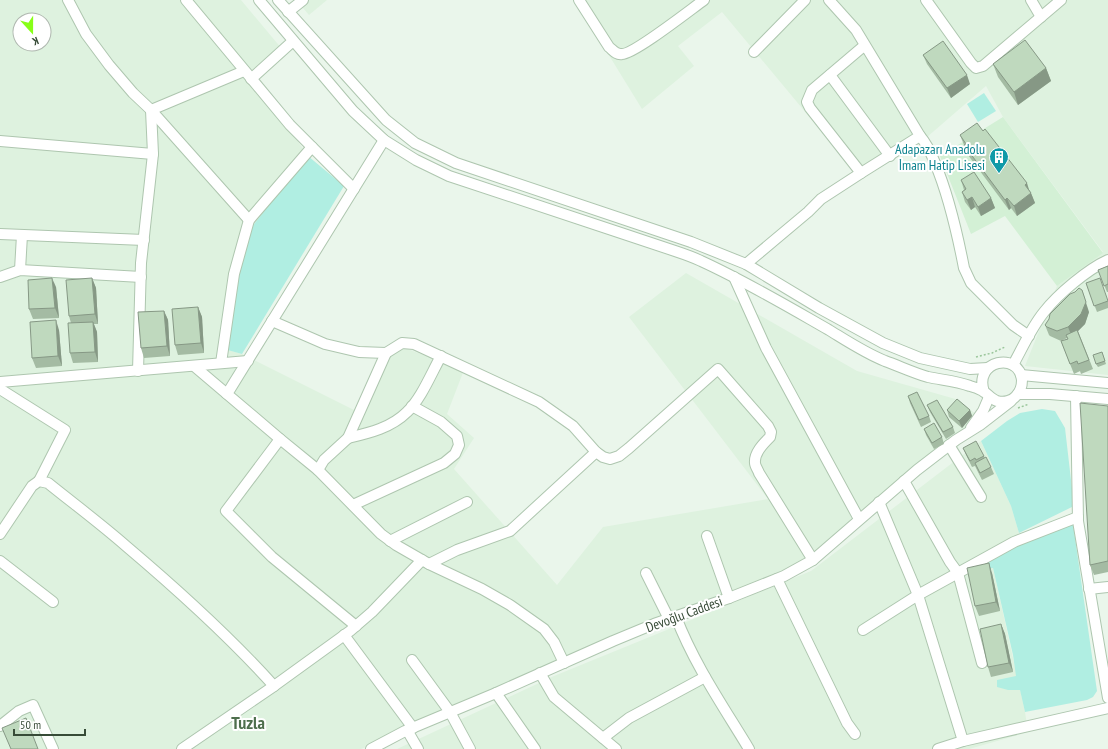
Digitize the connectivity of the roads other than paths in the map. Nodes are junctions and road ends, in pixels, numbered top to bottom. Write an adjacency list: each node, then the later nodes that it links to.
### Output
1 (68, 0): 20 (street)
2 (186, 0): 18 (street)
3 (259, 0): 15 (street)
4 (278, 0): 13 (street)
5 (303, 0): 13 (street)
6 (579, 0): 12 (street)
7 (805, 0): 17 (street)
8 (829, 0): 16 (street)
9 (926, 0): 14 (street)
10 (1031, 0): 14 (street)
11 (1061, 0): 14 (street)
12 (698, 2)
13 (288, 12): 34 (street)
14 (1041, 17)
15 (293, 41): 18 (street); 22 (street)
16 (865, 45): 19 (street); 21 (street)
17 (754, 52)
18 (248, 75): 20 (street); 24 (street)
19 (830, 75): 26 (street); 27 (street)
20 (151, 110): 25 (street); 29 (street)
21 (920, 136): 26 (street); 40 (street)
22 (384, 140): 28 (street); 38 (street)
23 (0, 141): 25 (street)
24 (312, 147): 28 (street); 29 (street)
25 (153, 154): 32 (street)
26 (890, 156): 27 (street)
27 (861, 173): 34 (street)
28 (354, 189): 39 (street)
29 (249, 220): 44 (street)
30 (0, 234): 31 (street)
31 (22, 236): 32 (street); 35 (street)
32 (144, 240): 37 (street)
33 (1108, 260): 40 (street)
34 (746, 264): 47 (street)
35 (20, 270): 36 (street); 37 (street)
36 (0, 277)
37 (141, 277): 48 (street)
38 (734, 277): 54 (street); 72 (street)
39 (272, 321): 41 (street); 43 (street)
40 (1029, 336): 45 (street)
41 (386, 353): 42 (street); 60 (street)
42 (440, 356): 58 (street); 63 (street)
43 (248, 361): 44 (street); 53 (street)
44 (221, 364): 46 (street)
45 (1013, 365): 47 (street); 49 (street)
46 (194, 366): 48 (street); 53 (street)
47 (988, 368): 54 (street)
48 (138, 371): 50 (street)
49 (1021, 375): 51 (street); 55 (street)
50 (0, 382)
51 (1108, 383)
52 (0, 388): 65 (street)
53 (227, 394): 61 (street)
54 (986, 394): 55 (street); 59 (street)
55 (1016, 396): 56 (street); 59 (street)
56 (1076, 396): 57 (street); 71 (street)
57 (1108, 399)
58 (412, 406): 60 (street); 70 (street)
59 (967, 432): 62 (street, Devoğlu Caddesi)
60 (348, 438): 64 (street)
61 (280, 439): 64 (street); 88 (street)
62 (949, 445): 66 (street, Devoğlu Caddesi); 67 (street)
63 (596, 452): 76 (street); 78 (street)
64 (318, 470): 70 (street)
65 (39, 481): 73 (street); 97 (street)
66 (904, 481): 69 (street, Devoğlu Caddesi); 80 (street)
67 (981, 497)
68 (467, 502): 75 (street)
69 (879, 502): 72 (street, Devoğlu Caddesi); 84 (street)
70 (353, 505): 75 (street)
71 (1078, 517): 80 (street); 83 (street)
72 (860, 519): 76 (street, Devoğlu Caddesi)
73 (0, 534)
74 (707, 536): 85 (street)
75 (390, 541): 78 (street)
76 (813, 560): 81 (street, Devoğlu Caddesi)
77 (0, 562): 86 (street)
78 (426, 562): 88 (street); 92 (street)
79 (646, 573): 87 (street)
80 (958, 573): 84 (street); 93 (street)
81 (777, 579): 85 (street, Devoğlu Caddesi); 104 (street)
82 (1108, 587): 83 (street)
83 (1089, 589): 96 (street)
84 (918, 595): 89 (street); 106 (street)
85 (729, 598): 87 (street, Devoğlu Caddesi)
86 (52, 602)
87 (672, 618): 92 (street, Devoğlu Caddesi); 95 (street)
88 (356, 626): 90 (street)
89 (863, 630)
90 (344, 635): 97 (street); 103 (street)
91 (412, 660): 101 (street)
92 (564, 663): 94 (street, Devoğlu Caddesi)
93 (982, 663)
94 (540, 673): 98 (street, Devoğlu Caddesi); 105 (street)
95 (705, 677): 105 (street); 114 (street)
96 (1106, 678): 99 (street)
97 (274, 686): 108 (street)
98 (496, 693): 101 (street, Devoğlu Caddesi); 112 (street)
99 (1108, 698)
100 (1108, 708): 106 (street)
101 (450, 712): 103 (street, Devoğlu Caddesi); 111 (street)
102 (0, 726): 107 (street)
103 (410, 729): 109 (street, Devoğlu Caddesi); 110 (street)
104 (855, 734)
105 (603, 738): 113 (street)
106 (957, 744): 115 (street)
107 (53, 749)
108 (182, 749)
109 (371, 749)
110 (418, 749)
111 (470, 749)
112 (535, 749)
113 (616, 749)
114 (750, 749)
115 (938, 749)

